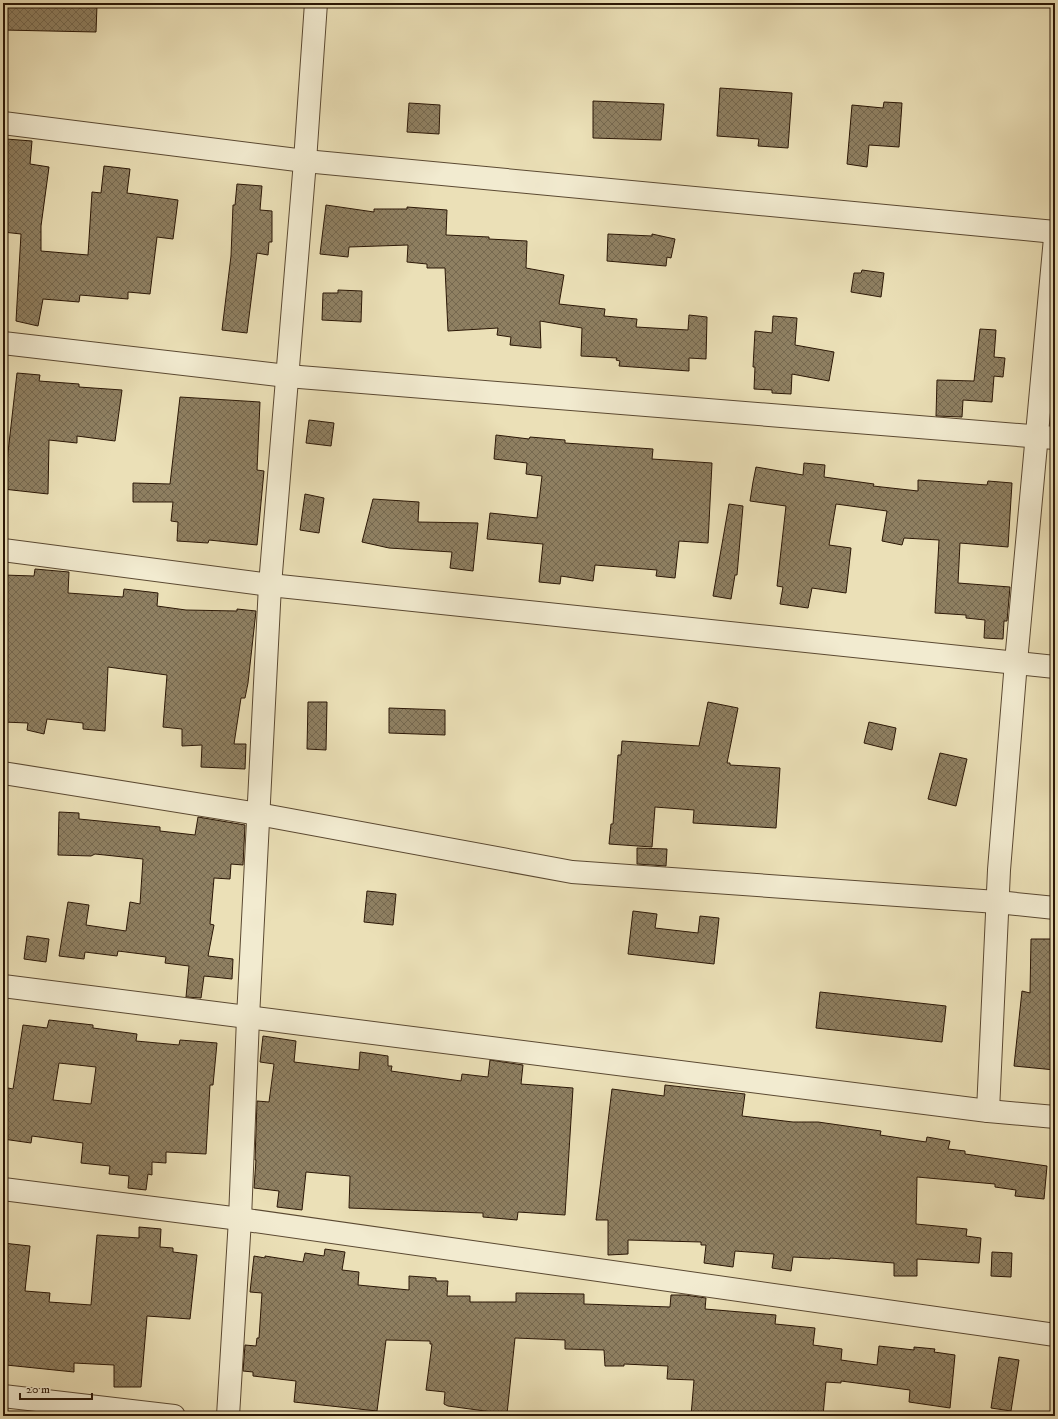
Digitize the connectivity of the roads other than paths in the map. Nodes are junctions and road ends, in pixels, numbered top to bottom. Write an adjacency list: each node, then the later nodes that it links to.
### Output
1 (316, 3): 3 (street)
2 (3, 123): 3 (street)
3 (305, 161): 4 (street); 7 (street)
4 (1055, 232)
5 (1055, 238): 8 (street)
6 (3, 343): 7 (street)
7 (287, 376): 8 (street); 10 (street)
8 (1046, 438): 11 (street)
9 (3, 550): 10 (street)
10 (270, 585): 11 (street); 14 (street)
11 (1016, 662): 12 (street); 15 (street)
12 (1055, 667)
13 (3, 772): 14 (street)
14 (258, 814): 15 (street); 18 (street)
15 (998, 902): 16 (street); 19 (street)
16 (1055, 908)
17 (3, 986): 18 (street)
18 (248, 1018): 19 (street); 22 (street)
19 (988, 1111): 20 (street)
20 (1055, 1117)
21 (3, 1189): 22 (street)
22 (240, 1219): 23 (street); 26 (street)
23 (1055, 1335)
24 (3, 1396): 25 (street)
25 (174, 1416)
26 (228, 1416)

